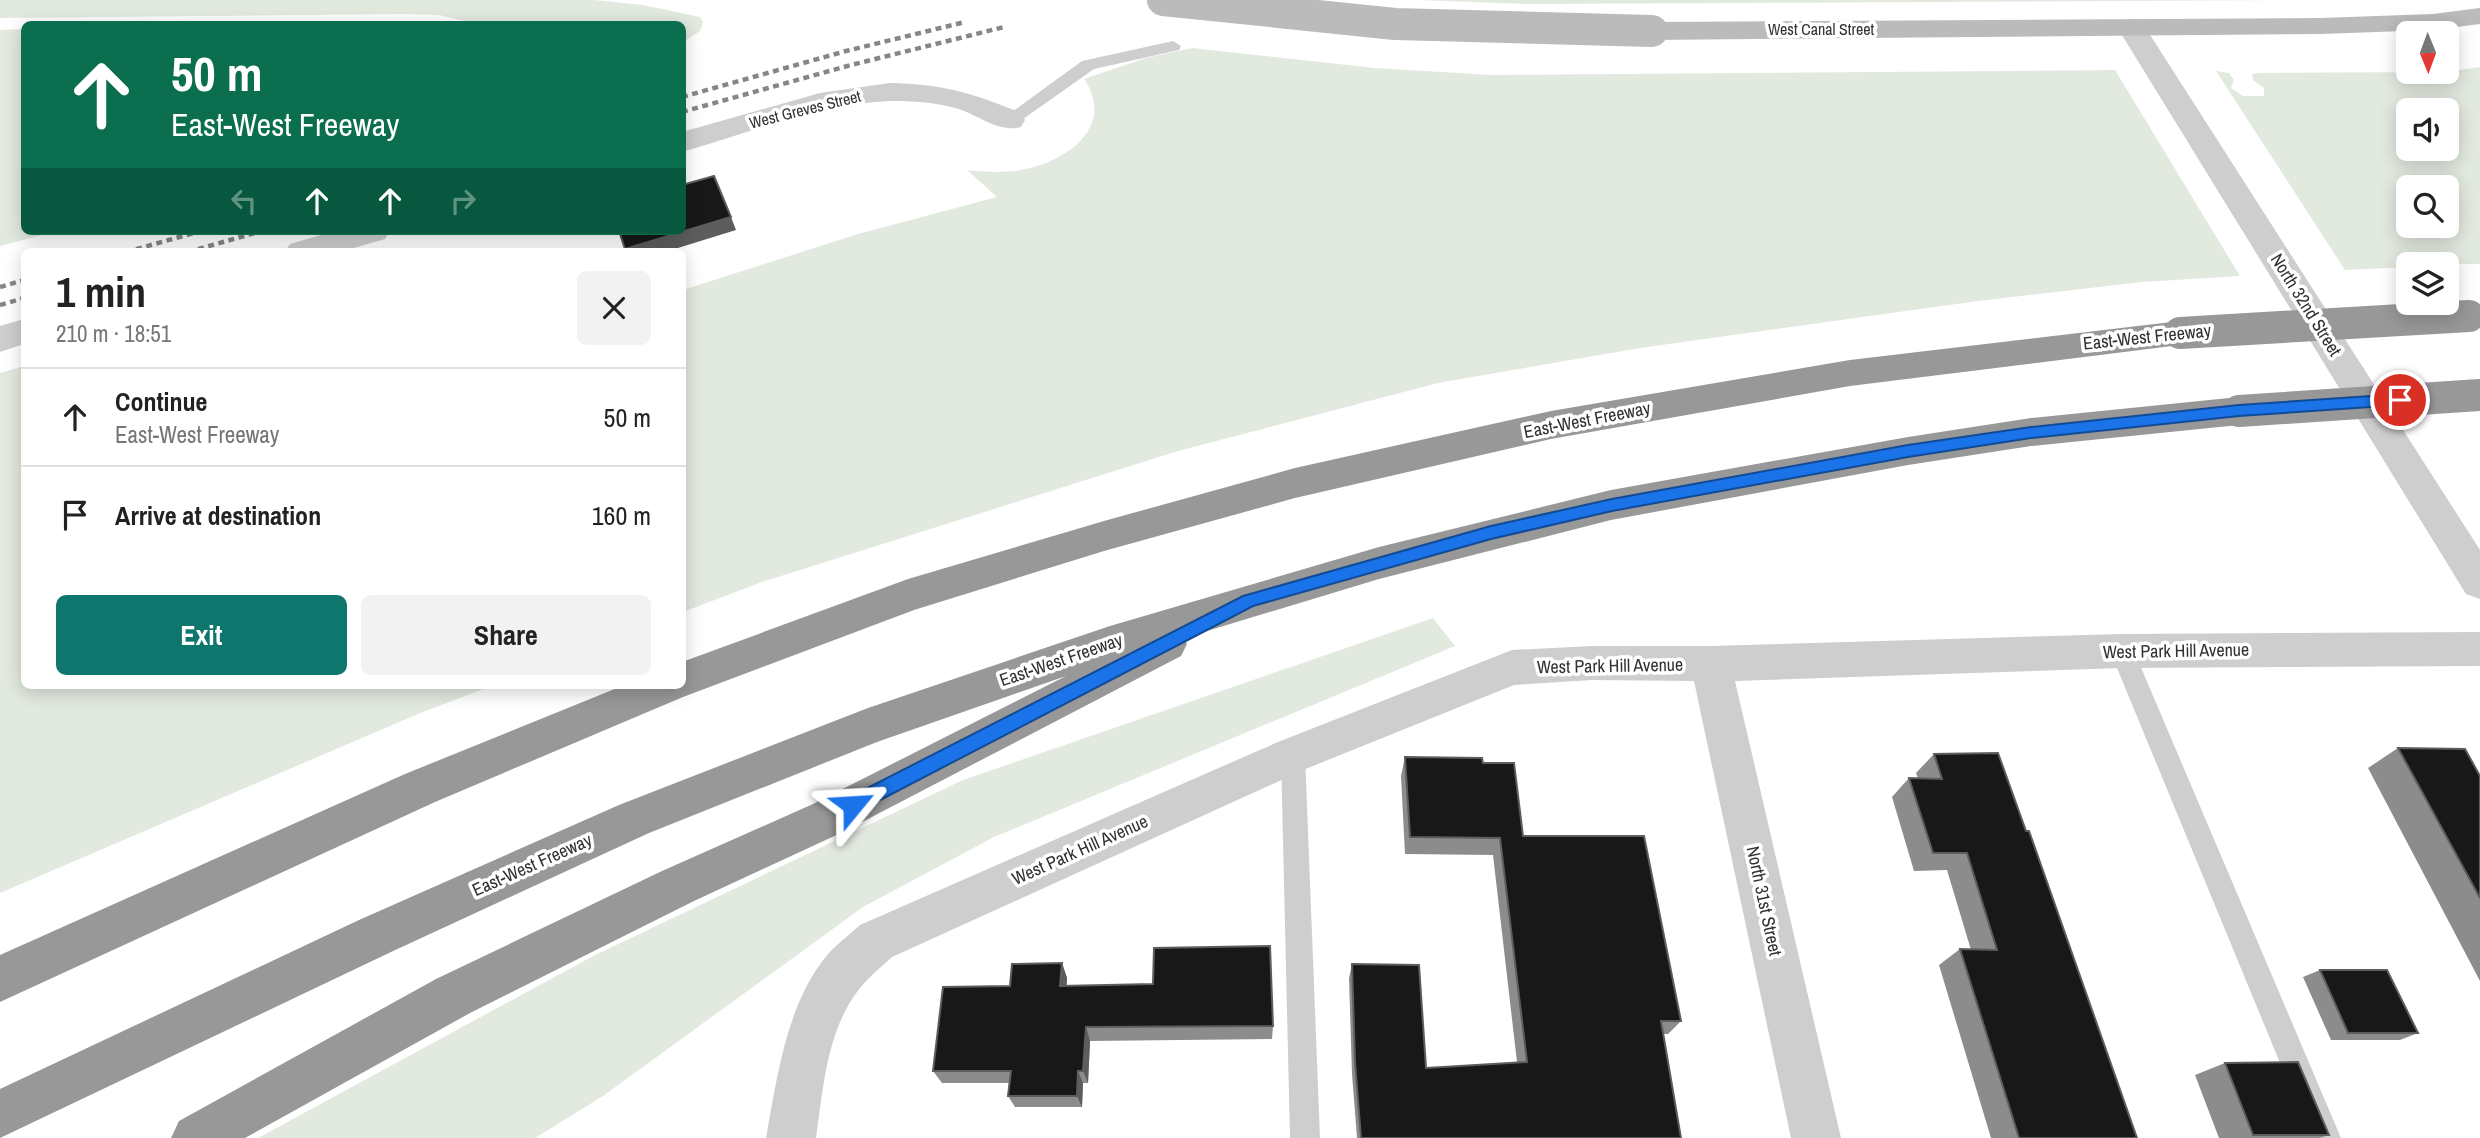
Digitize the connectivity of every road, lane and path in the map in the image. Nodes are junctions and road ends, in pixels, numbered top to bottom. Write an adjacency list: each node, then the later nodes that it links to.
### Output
1 (1163, 0): 3 (street, West Canal Street, bridge)
2 (2480, 16): 3 (street, West Canal Street)
3 (2131, 27): 13 (street, North 32nd Street)
4 (1172, 46): 5 (lane)
5 (1010, 120): 6 (street, West Greves Street)
6 (686, 141)
7 (360, 235): 8 (street)
8 (315, 248)
9 (2474, 316): 18 (highway, East-West Freeway, bridge)
10 (21, 332): 11 (street)
11 (0, 338)
12 (2480, 395): 14 (highway, East-West Freeway, bridge)
13 (2480, 583)
14 (1249, 601): 22 (highway, East-West Freeway); 23 (highway)
15 (2480, 649): 16 (street, West Park Hill Avenue)
16 (2122, 651): 17 (street, West Park Hill Avenue); 27 (lane)
17 (1710, 664): 20 (street, West Park Hill Avenue); 26 (street, North 31st Street)
18 (686, 678)
19 (661, 689): 21 (highway)
20 (1293, 755): 24 (street, West Park Hill Avenue); 25 (lane)
21 (0, 979)
22 (0, 1114)
23 (196, 1138)
24 (791, 1138)
25 (1305, 1138)
26 (1816, 1138)
27 (2326, 1138)

